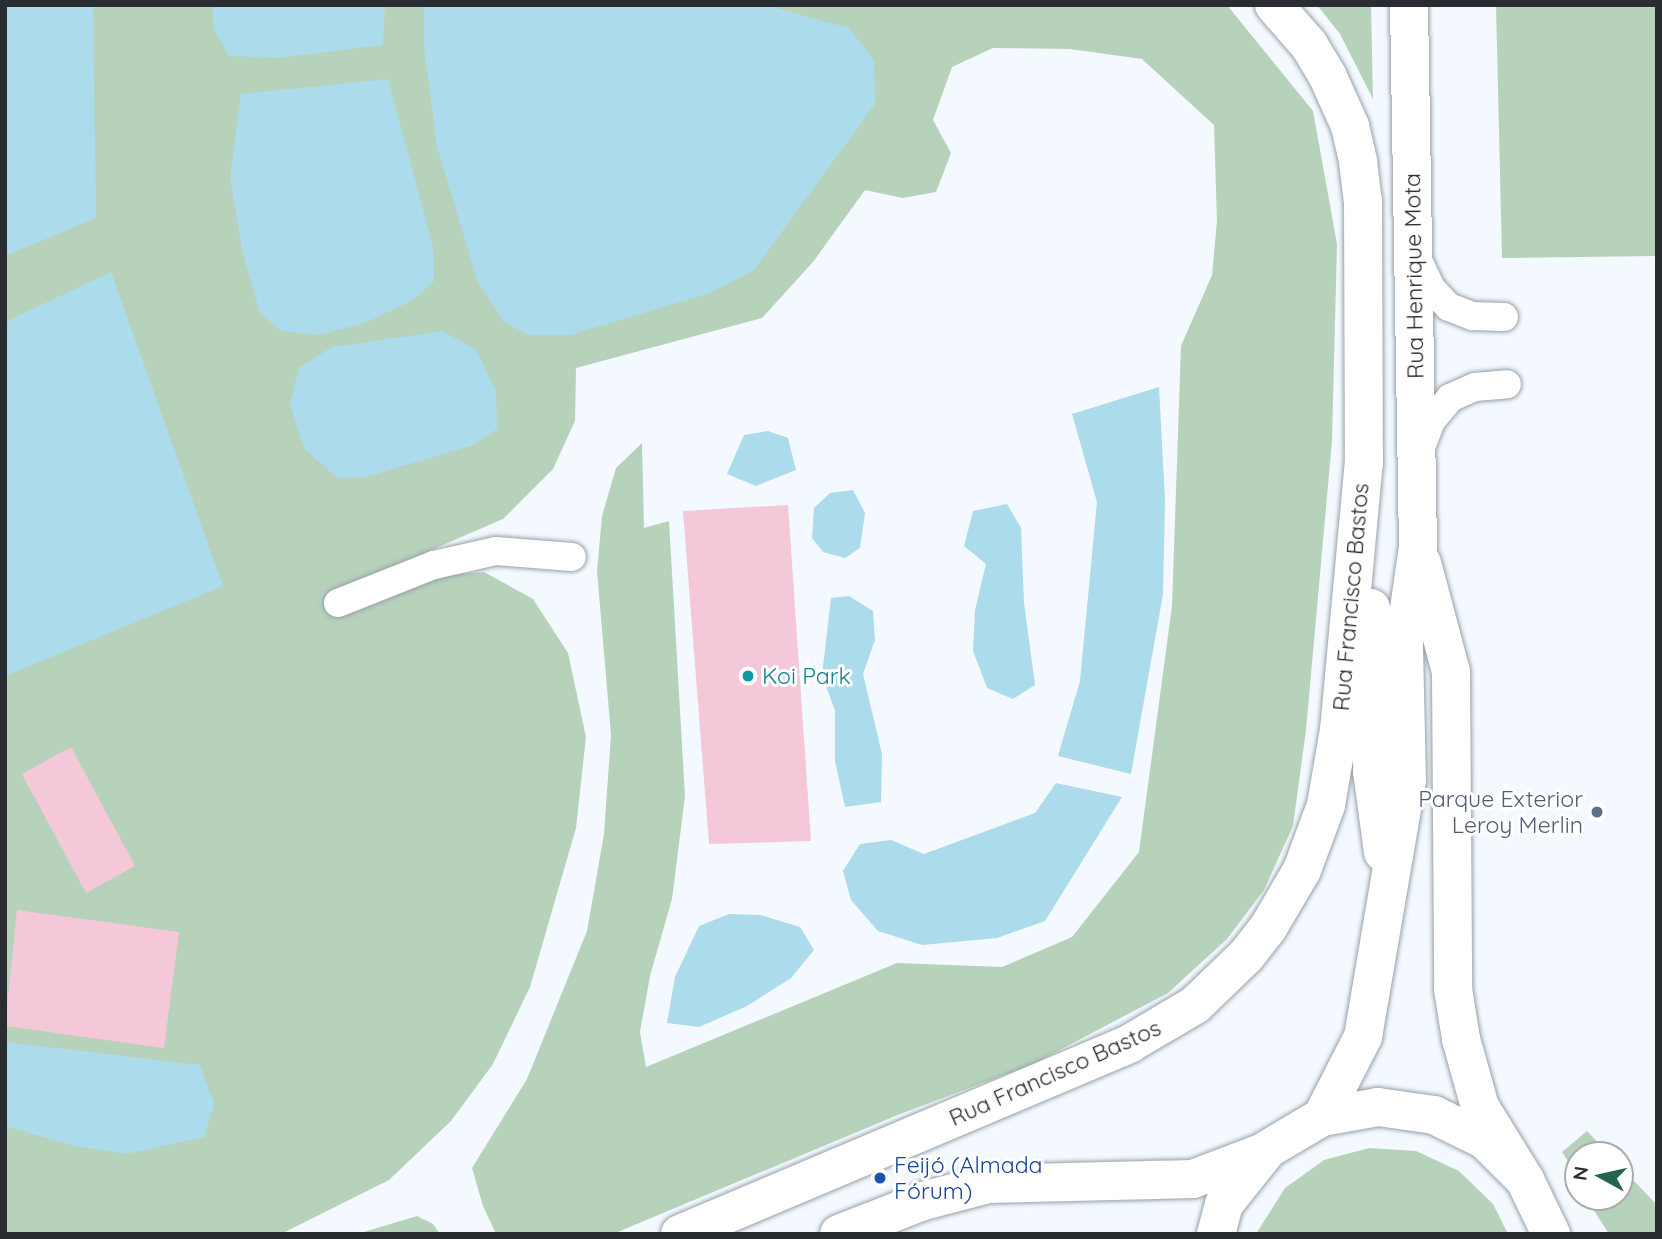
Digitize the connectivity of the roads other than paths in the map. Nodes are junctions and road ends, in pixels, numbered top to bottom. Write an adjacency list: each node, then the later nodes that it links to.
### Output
1 (1274, 5): 7 (main road)
2 (1409, 5): 3 (main road, Rua Henrique Mota)
3 (1413, 249): 4 (lane); 6 (main road, Rua Henrique Mota)
4 (1504, 317)
5 (1507, 384): 6 (lane)
6 (1417, 459): 8 (main road, Rua Henrique Mota)
7 (1364, 463): 11 (main road); 16 (main road, Rua Francisco Bastos)
8 (1418, 547): 11 (main road, Rua Henrique Mota); 14 (main road, Rua Henrique Mota)
9 (572, 557): 10 (lane)
10 (338, 603)
11 (1388, 892): 12 (main road, Rua Henrique Mota)
12 (1322, 1117): 13 (main road); 14 (main road)
13 (1268, 1149): 17 (main road); 18 (main road)
14 (1525, 1180): 15 (main road)
15 (1552, 1231)
16 (680, 1234)
17 (839, 1234)
18 (1216, 1234)

